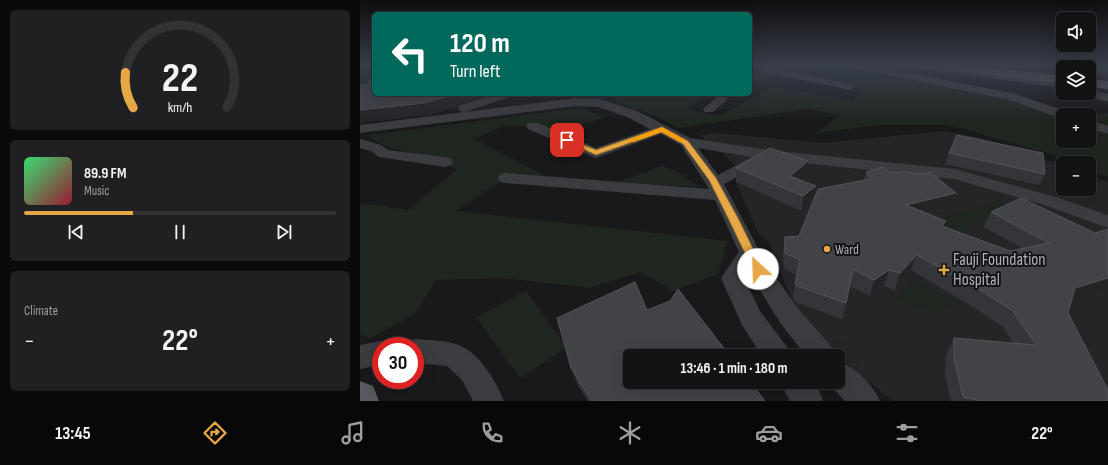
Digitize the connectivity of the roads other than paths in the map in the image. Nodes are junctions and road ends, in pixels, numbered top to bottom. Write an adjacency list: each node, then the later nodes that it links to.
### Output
1 (833, 84): 5 (street)
2 (946, 84): 13 (street)
3 (1096, 84): 4 (main road)
4 (1108, 85)
5 (850, 87)
6 (1096, 89): 7 (street)
7 (1108, 90)
8 (1096, 95): 11 (street)
9 (502, 96): 14 (street)
10 (720, 96): 12 (street)
11 (1108, 98)
12 (709, 109)
13 (1056, 112)
14 (431, 120): 17 (street); 18 (street)
15 (533, 126): 17 (street)
16 (1096, 126): 19 (street)
17 (662, 129): 20 (street)
18 (363, 130)
19 (1108, 130)
20 (686, 142): 22 (street); 25 (street)
21 (360, 143): 23 (street)
22 (767, 155): 25 (street); 26 (street)
23 (446, 162)
24 (506, 178): 25 (street)
25 (718, 189): 27 (street)
26 (1108, 222)
27 (750, 252): 28 (street); 29 (street)
28 (772, 349)
29 (816, 349)
30 (424, 352): 35 (street)
31 (372, 355): 32 (street)
32 (360, 357)
33 (845, 381): 37 (street)
34 (799, 389): 36 (street)
35 (489, 401)
36 (808, 401)
37 (865, 401)

